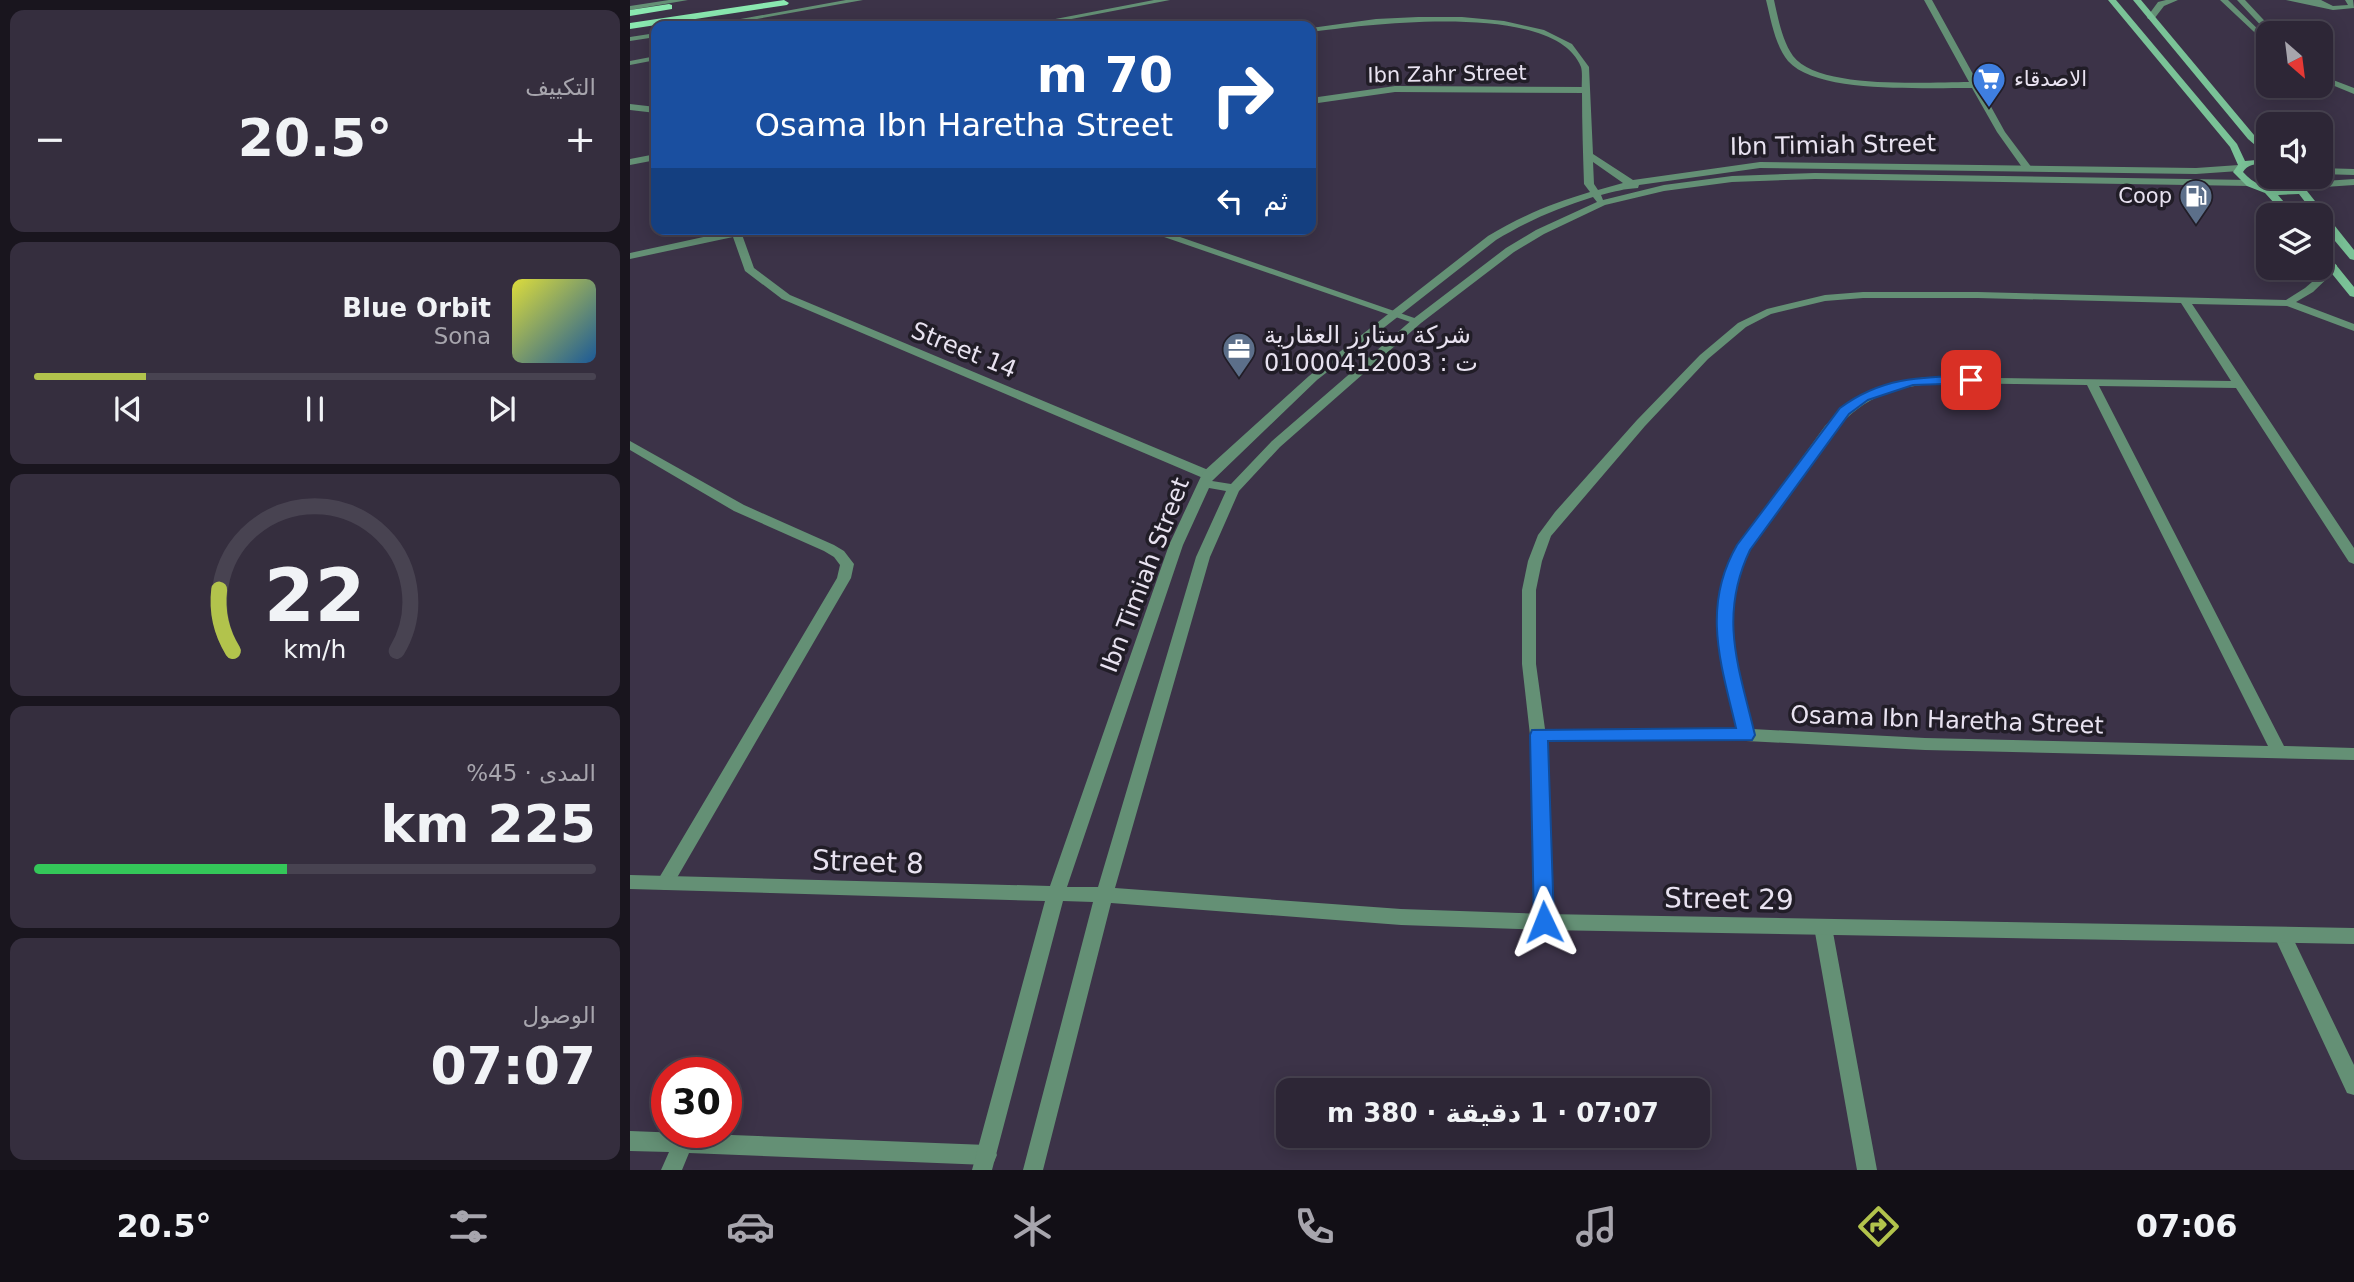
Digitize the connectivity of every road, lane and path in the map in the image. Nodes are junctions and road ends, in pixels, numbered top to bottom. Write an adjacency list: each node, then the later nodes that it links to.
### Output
1 (655, 0): 18 (street)
2 (737, 0): 23 (main road)
3 (799, 0): 17 (main road)
4 (859, 0): 26 (street)
5 (1166, 0): 27 (street)
6 (1769, 0): 40 (street)
7 (1928, 0): 40 (street)
8 (2112, 0): 53 (main road)
9 (2137, 0): 22 (main road)
10 (2174, 0): 22 (street)
11 (2224, 0): 33 (street)
12 (2241, 0): 28 (street)
13 (2290, 0): 15 (street)
14 (688, 2): 18 (main road)
15 (2318, 2): 19 (street)
16 (2353, 2): 19 (street)
17 (784, 3): 24 (main road); 25 (main road)
18 (670, 5): 20 (main road)
19 (2336, 8): 21 (street)
20 (630, 11)
21 (2354, 16)
22 (2151, 17): 48 (main road)
23 (630, 19)
24 (663, 21)
25 (694, 21)
26 (735, 21)
27 (1050, 21)
28 (2261, 21)
29 (651, 23): 30 (main road)
30 (630, 26)
31 (1316, 29): 41 (street)
32 (651, 30): 34 (main road)
33 (2256, 31)
34 (630, 33)
35 (651, 36): 36 (street)
36 (630, 39)
37 (651, 59): 38 (street)
38 (630, 63)
39 (2333, 82): 43 (street)
40 (1976, 85): 54 (street)
41 (1586, 90): 45 (street, Ibn Zahr Street); 49 (street)
42 (2333, 90): 44 (street)
43 (2354, 91)
44 (2354, 97)
45 (1316, 100)
46 (630, 107): 47 (street)
47 (651, 109)
48 (2256, 142)
49 (1587, 154): 60 (street); 63 (street)
50 (651, 158): 51 (street)
51 (630, 162)
52 (2256, 164): 53 (main road)
53 (2240, 167): 54 (street, Ibn Timiah Street); 59 (main road)
54 (2027, 169): 60 (street, Ibn Timiah Street)
55 (2333, 171): 56 (street)
56 (2354, 172)
57 (2354, 182): 58 (street)
58 (2333, 183)
59 (2250, 184): 60 (street, Ibn Timiah Street); 62 (main road)
60 (1637, 187): 63 (street, Ibn Timiah Street)
61 (2274, 189): 62 (main road)
62 (2268, 190): 64 (main road)
63 (1597, 198): 78 (street, Ibn Timiah Street); 79 (street, Ibn Timiah Street)
64 (2279, 203)
65 (2333, 231): 69 (main road)
66 (719, 235): 71 (street)
67 (737, 235): 86 (street, Street 14)
68 (1164, 235): 78 (street)
69 (2342, 242): 70 (street); 72 (main road)
70 (2354, 245)
71 (630, 256)
72 (2354, 257)
73 (2333, 267): 75 (main road)
74 (2319, 280): 77 (street)
75 (2354, 293)
76 (2185, 302): 77 (street); 82 (street); 89 (street)
77 (2288, 303): 80 (street)
78 (1393, 313): 79 (street); 84 (street, Ibn Timiah Street)
79 (1417, 321): 85 (street, Ibn Timiah Street)
80 (2354, 328)
81 (2091, 382): 82 (street); 90 (street); 91 (street)
82 (2240, 385): 88 (street)
83 (630, 446): 94 (street)
84 (1227, 454): 85 (street); 86 (street, Ibn Timiah Street)
85 (1257, 463): 87 (street, Ibn Timiah Street)
86 (1206, 479): 87 (street, Street 14); 95 (street, Ibn Timiah Street)
87 (1234, 489): 96 (street, Ibn Timiah Street)
88 (2354, 559)
89 (1538, 735): 90 (street, Osama Ibn Haretha Street); 97 (street)
90 (1746, 735): 91 (street, Osama Ibn Haretha Street)
91 (2279, 752): 92 (street, Osama Ibn Haretha Street)
92 (2354, 754)
93 (630, 882): 94 (street, Street 8)
94 (665, 883): 95 (street, Street 8)
95 (1056, 893): 96 (street, Street 8); 106 (street, Ibn Timiah Street)
96 (1104, 895): 97 (street, Street 29); 108 (street, Ibn Timiah Street)
97 (1544, 922): 98 (street, Street 29)
98 (1823, 927): 99 (street, Street 29); 109 (street)
99 (2283, 936): 100 (street, Street 29); 101 (street)
100 (2354, 936)
101 (2354, 1086)
102 (630, 1141): 103 (street)
103 (651, 1141)
104 (742, 1146): 106 (street)
105 (681, 1148): 107 (street)
106 (985, 1162)
107 (671, 1170)
108 (1033, 1170)
109 (1867, 1170)

